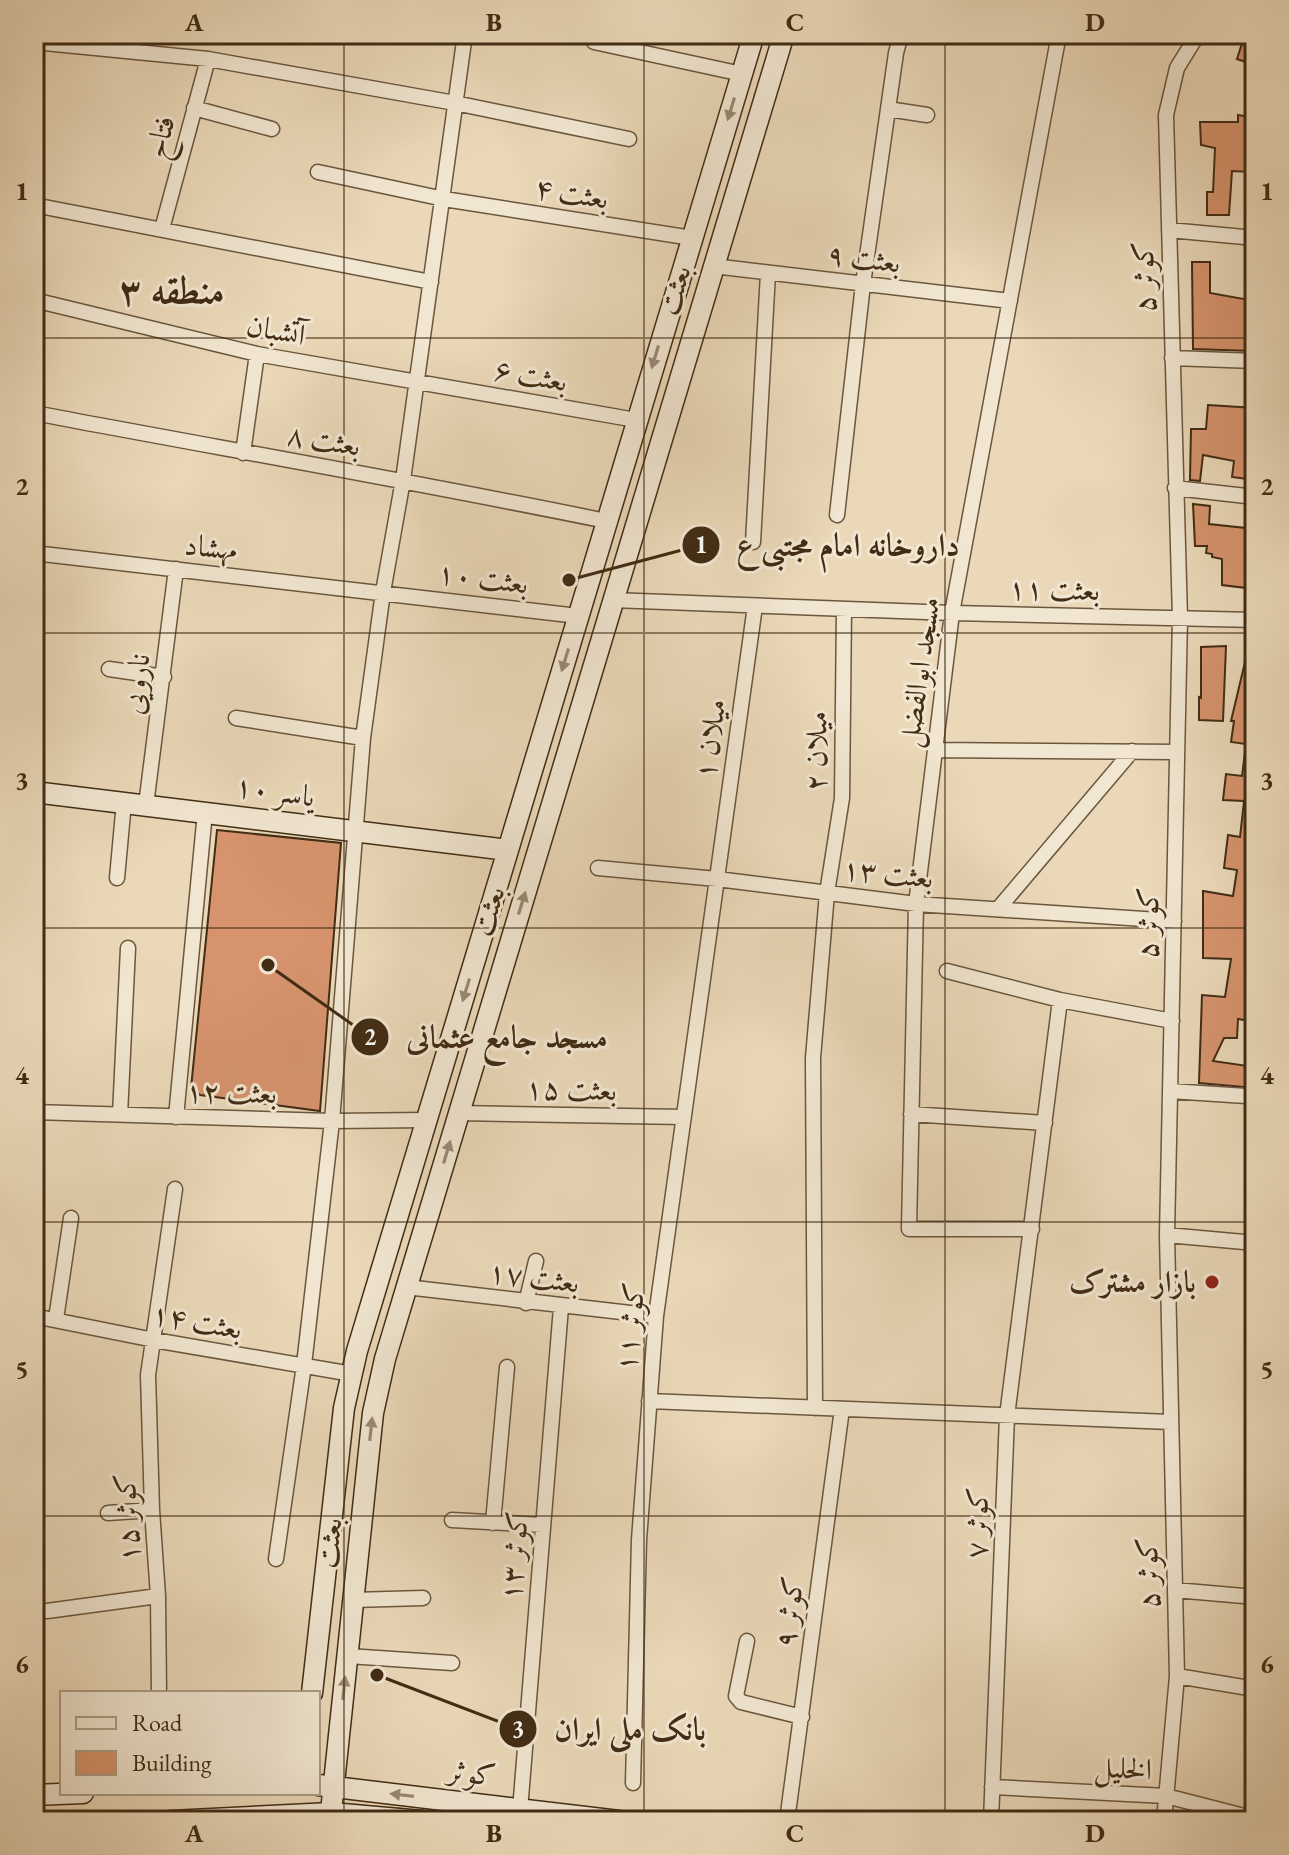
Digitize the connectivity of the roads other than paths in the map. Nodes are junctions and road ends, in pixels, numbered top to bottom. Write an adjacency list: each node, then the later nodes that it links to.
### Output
1 (465, 34): 11 (street)
2 (757, 34): 6 (main road); 10 (main road, بعثت)
3 (901, 34): 13 (street)
4 (1059, 34): 29 (street, مسجد ابوالفضل)
5 (1198, 34): 21 (street, کوثر ۵)
6 (783, 37): 24 (main road, بعثت)
7 (34, 42): 9 (street)
8 (594, 42): 10 (street)
9 (208, 59): 11 (street); 12 (street, فتاح)
10 (742, 74): 22 (main road, بعثت, one-way to 22)
11 (455, 103): 16 (street); 18 (street)
12 (194, 108): 15 (street); 20 (street, فتاح)
13 (888, 109): 14 (street); 27 (street)
14 (927, 115)
15 (272, 129)
16 (629, 139)
17 (318, 172): 18 (street, بعثت ۴)
18 (444, 199): 22 (street, بعثت ۴); 26 (street)
19 (34, 205): 20 (street)
20 (162, 229): 26 (street)
21 (1169, 230): 23 (street); 31 (street, کوثر ۵)
22 (692, 238): 35 (main road, بعثت, one-way to 35)
23 (1255, 238)
24 (713, 266): 25 (street, بعثت ۹); 46 (main road, بعثت)
25 (768, 273): 27 (street, بعثت ۹); 42 (street)
26 (431, 282): 33 (street)
27 (863, 284): 29 (street, بعثت ۹); 40 (street)
28 (34, 300): 30 (street, آتشبان)
29 (1010, 301): 49 (street, مسجد ابوالفضل)
30 (257, 354): 33 (street, آتشبان); 36 (street)
31 (1172, 358): 32 (street); 38 (street, کوثر ۵)
32 (1255, 361)
33 (416, 381): 35 (street, بعثت ۶); 37 (street)
34 (34, 413): 36 (street, بعثت ۸)
35 (636, 420): 41 (main road, بعثت)
36 (243, 453): 37 (street, بعثت ۸)
37 (403, 480): 41 (street, بعثت ۸); 45 (street)
38 (1175, 488): 39 (street); 51 (street, کوثر ۵)
39 (1255, 497)
40 (837, 515)
41 (606, 521): 50 (main road, بعثت)
42 (753, 542)
43 (34, 553): 44 (street, مهشاد)
44 (176, 569): 45 (street, مهشاد); 54 (street, نارویی)
45 (383, 592): 50 (street, بعثت ۱۰); 56 (street)
46 (612, 600): 47 (street, بعثت ۱۱); 80 (main road, بعثت, one-way to 46)
47 (755, 606): 48 (street, بعثت ۱۱); 68 (street, میلان ۱)
48 (844, 609): 49 (street, بعثت ۱۱); 69 (street, میلان ۲)
49 (952, 613): 51 (street, بعثت ۱۱); 57 (street, مسجد ابوالفضل)
50 (578, 616): 65 (main road, بعثت, one-way to 65)
51 (1180, 618): 52 (street, بعثت ۱۱); 59 (street, کوثر ۵)
52 (1255, 620)
53 (109, 669): 54 (street)
54 (164, 677): 62 (street, نارویی)
55 (236, 718): 56 (street)
56 (363, 738): 64 (street)
57 (935, 750): 58 (street); 70 (street, مسجد ابوالفضل)
58 (1132, 751): 59 (street); 71 (street)
59 (1177, 752): 72 (street, کوثر ۵)
60 (34, 792): 61 (main road, یاسر ۱۰)
61 (124, 802): 62 (main road, یاسر ۱۰); 67 (street)
62 (146, 805): 63 (main road, یاسر ۱۰)
63 (205, 812): 64 (main road, یاسر ۱۰); 83 (street)
64 (353, 832): 65 (main road, یاسر ۱۰); 86 (street)
65 (508, 850): 85 (main road, بعثت, one-way to 85)
66 (598, 868): 68 (street, بعثت ۱۳)
67 (117, 878)
68 (717, 879): 69 (street, بعثت ۱۳); 84 (street, کوثر ۱۱)
69 (827, 893): 70 (street, بعثت ۱۳); 107 (street, میلان ۲)
70 (916, 904): 71 (street, بعثت ۱۳); 81 (street, مسجد ابوالفضل)
71 (998, 909): 72 (street, بعثت ۱۳)
72 (1174, 921): 76 (street, کوثر ۵)
73 (128, 948): 82 (street)
74 (947, 971): 75 (street)
75 (1060, 1000): 76 (street); 87 (street, کوثر ۷)
76 (1172, 1021): 77 (street, کوثر ۵)
77 (1170, 1091): 78 (street); 93 (street, کوثر ۵)
78 (1255, 1101)
79 (34, 1112): 82 (street, بعثت ۱۲)
80 (458, 1113): 84 (street, بعثت ۱۵); 89 (main road, بعثت, one-way to 80)
81 (911, 1114): 87 (street); 92 (street, مسجد ابوالفضل)
82 (120, 1115): 83 (street, بعثت ۱۲)
83 (176, 1117): 86 (street, بعثت ۱۲)
84 (684, 1117): 100 (street, کوثر ۱۱)
85 (426, 1120): 86 (street, بعثت ۱۲); 88 (main road, بعثت)
86 (332, 1121): 103 (street)
87 (1045, 1123): 92 (street, کوثر ۷)
88 (409, 1176): 89 (main road); 105 (main road, بعثت)
89 (437, 1185): 96 (main road, بعثت)
90 (175, 1189): 102 (street, کوثر ۱۵)
91 (71, 1218): 101 (street)
92 (1032, 1229): 109 (street, کوثر ۷)
93 (1167, 1235): 94 (street); 110 (street, کوثر ۵)
94 (1255, 1243)
95 (536, 1261): 97 (street)
96 (406, 1287): 97 (street, بعثت ۱۷); 121 (main road, بعثت, one-way to 96)
97 (526, 1303): 98 (street, بعثت ۱۷)
98 (561, 1307): 100 (street, بعثت ۱۷); 115 (street, کوثر ۱۳)
99 (34, 1316): 101 (street, بعثت ۱۴)
100 (656, 1316): 106 (street, کوثر ۱۱)
101 (56, 1319): 102 (street, بعثت ۱۴)
102 (154, 1340): 103 (street, بعثت ۱۴); 111 (street, کوثر ۱۵)
103 (304, 1365): 105 (street, بعثت ۱۴); 116 (street)
104 (507, 1367): 114 (street)
105 (352, 1374): 129 (main road, بعثت)
106 (649, 1401): 107 (street); 131 (street, کوثر ۱۱)
107 (815, 1408): 108 (street)
108 (842, 1409): 109 (street); 130 (street, کوثر ۹)
109 (1007, 1416): 110 (street); 133 (street, کوثر ۷)
110 (1170, 1422): 117 (street, کوثر ۵)
111 (152, 1510): 112 (street); 118 (street, کوثر ۱۵)
112 (108, 1513)
113 (452, 1520): 114 (street)
114 (493, 1523): 115 (street)
115 (542, 1525): 138 (street, کوثر ۱۳)
116 (276, 1559)
117 (1175, 1590): 119 (street); 126 (street, کوثر ۵)
118 (158, 1596): 122 (street); 128 (street, کوثر ۱۵)
119 (1255, 1597)
120 (423, 1598): 121 (street)
121 (353, 1600): 124 (main road, بعثت)
122 (47, 1611)
123 (747, 1641): 130 (street)
124 (348, 1656): 125 (street); 132 (main road, بعثت, one-way to 124)
125 (452, 1663)
126 (1177, 1676): 127 (street); 136 (street, کوثر ۵)
127 (1255, 1689)
128 (159, 1691)
129 (312, 1691)
130 (802, 1717): 146 (street, کوثر ۹)
131 (633, 1783)
132 (326, 1786): 138 (main road, کوثر, one-way to 132); 140 (main road, بعثت)
133 (992, 1787): 136 (street, الخلیل); 147 (street, کوثر ۷)
134 (60, 1794): 135 (main road)
135 (34, 1795)
136 (1166, 1796): 139 (street, الخلیل); 148 (street, کوثر ۵)
137 (299, 1809): 140 (main road, کوثر); 143 (main road, کوثر)
138 (520, 1810): 145 (main road, کوثر)
139 (1222, 1816): 141 (street, الخلیل)
140 (331, 1817): 142 (main road, کوثر)
141 (1248, 1817)
142 (380, 1818): 144 (main road, کوثر)
143 (171, 1821)
144 (422, 1821)
145 (619, 1821)
146 (787, 1821)
147 (991, 1821)
148 (1164, 1821)

